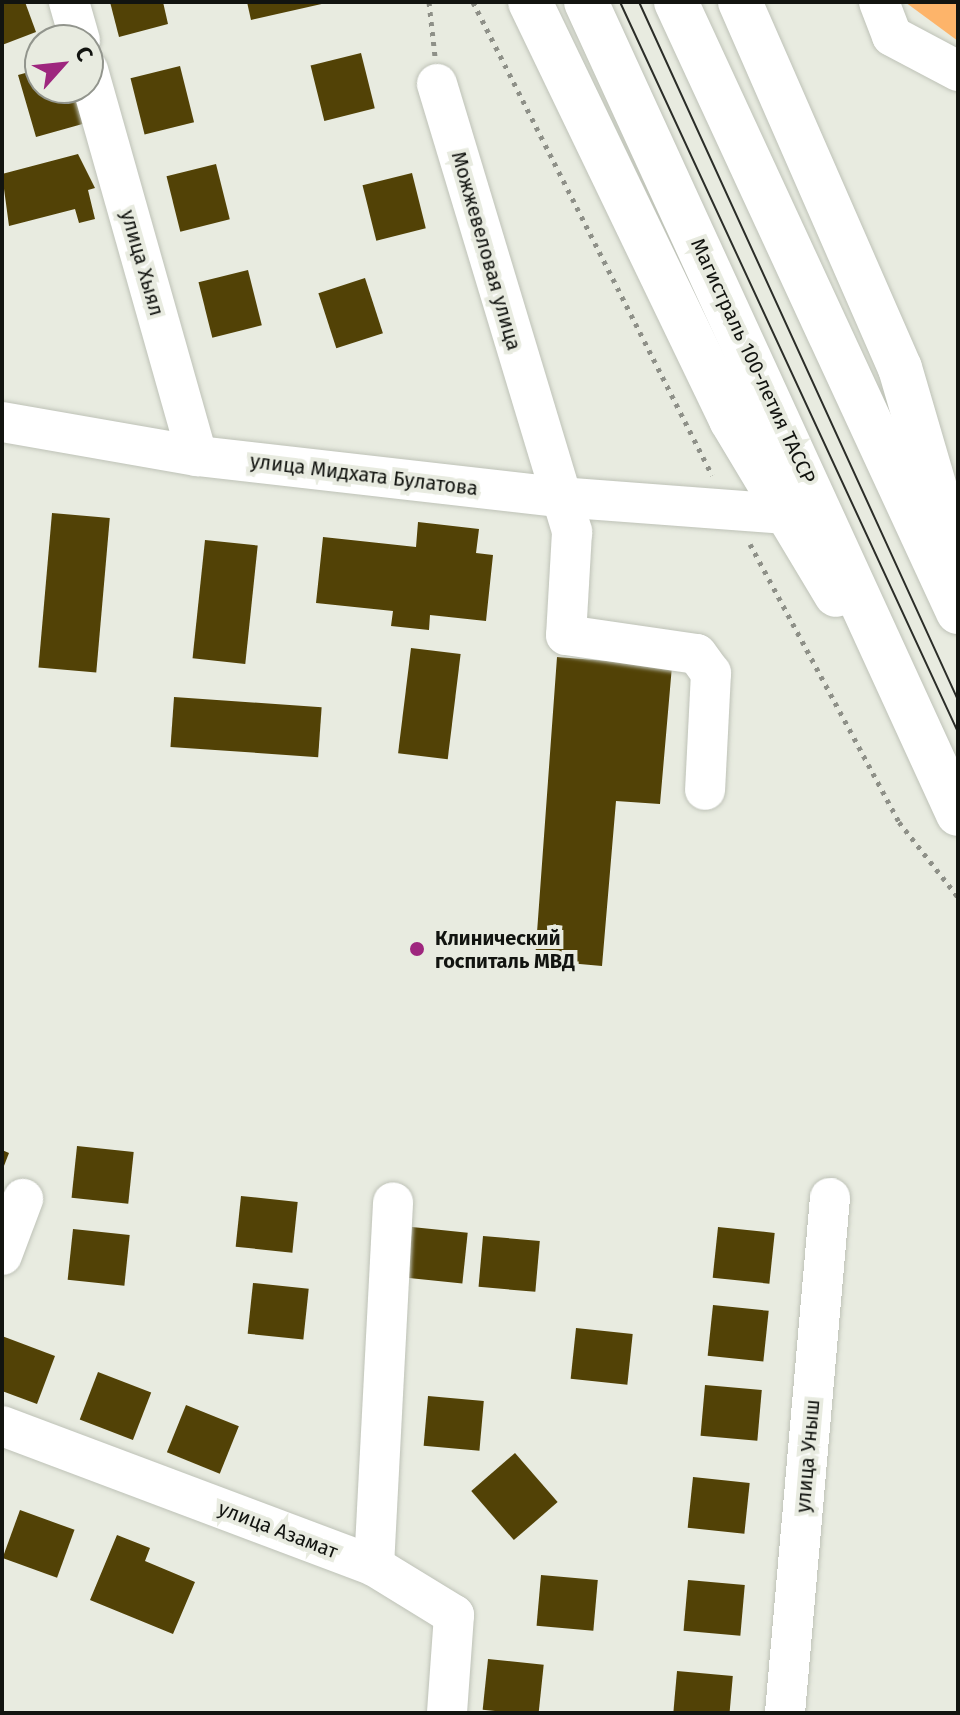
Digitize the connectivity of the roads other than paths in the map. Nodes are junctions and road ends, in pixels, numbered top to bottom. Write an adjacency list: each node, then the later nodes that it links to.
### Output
1 (69, 2): 7 (street)
2 (530, 2): 13 (main road)
3 (586, 2): 19 (main road, Магистраль 100-летия ТАССР)
4 (676, 2): 18 (main road)
5 (740, 2): 17 (main road)
6 (879, 2): 8 (street)
7 (75, 24)
8 (958, 71)
9 (437, 84): 14 (street, Можжевеловая улица)
10 (98, 104): 12 (street, улица Хыял)
11 (2, 422): 12 (street, улица Мидхата Булатова)
12 (197, 456): 14 (street, улица Мидхата Булатова)
13 (756, 463): 15 (street); 16 (main road)
14 (559, 497): 15 (street, улица Мидхата Булатова); 20 (street, Можжевеловая улица)
15 (729, 507): 16 (street, улица Мидхата Булатова)
16 (786, 514): 19 (main road)
17 (958, 567)
18 (958, 612)
19 (916, 722): 21 (main road)
20 (705, 790)
21 (958, 814)
22 (830, 1198): 29 (street, улица Уныш)
23 (23, 1199): 25 (street)
24 (393, 1202): 27 (street)
25 (2, 1255)
26 (2, 1426): 27 (street, улица Азамат)
27 (374, 1566): 28 (street, улица Азамат)
28 (447, 1713)
29 (785, 1713)

